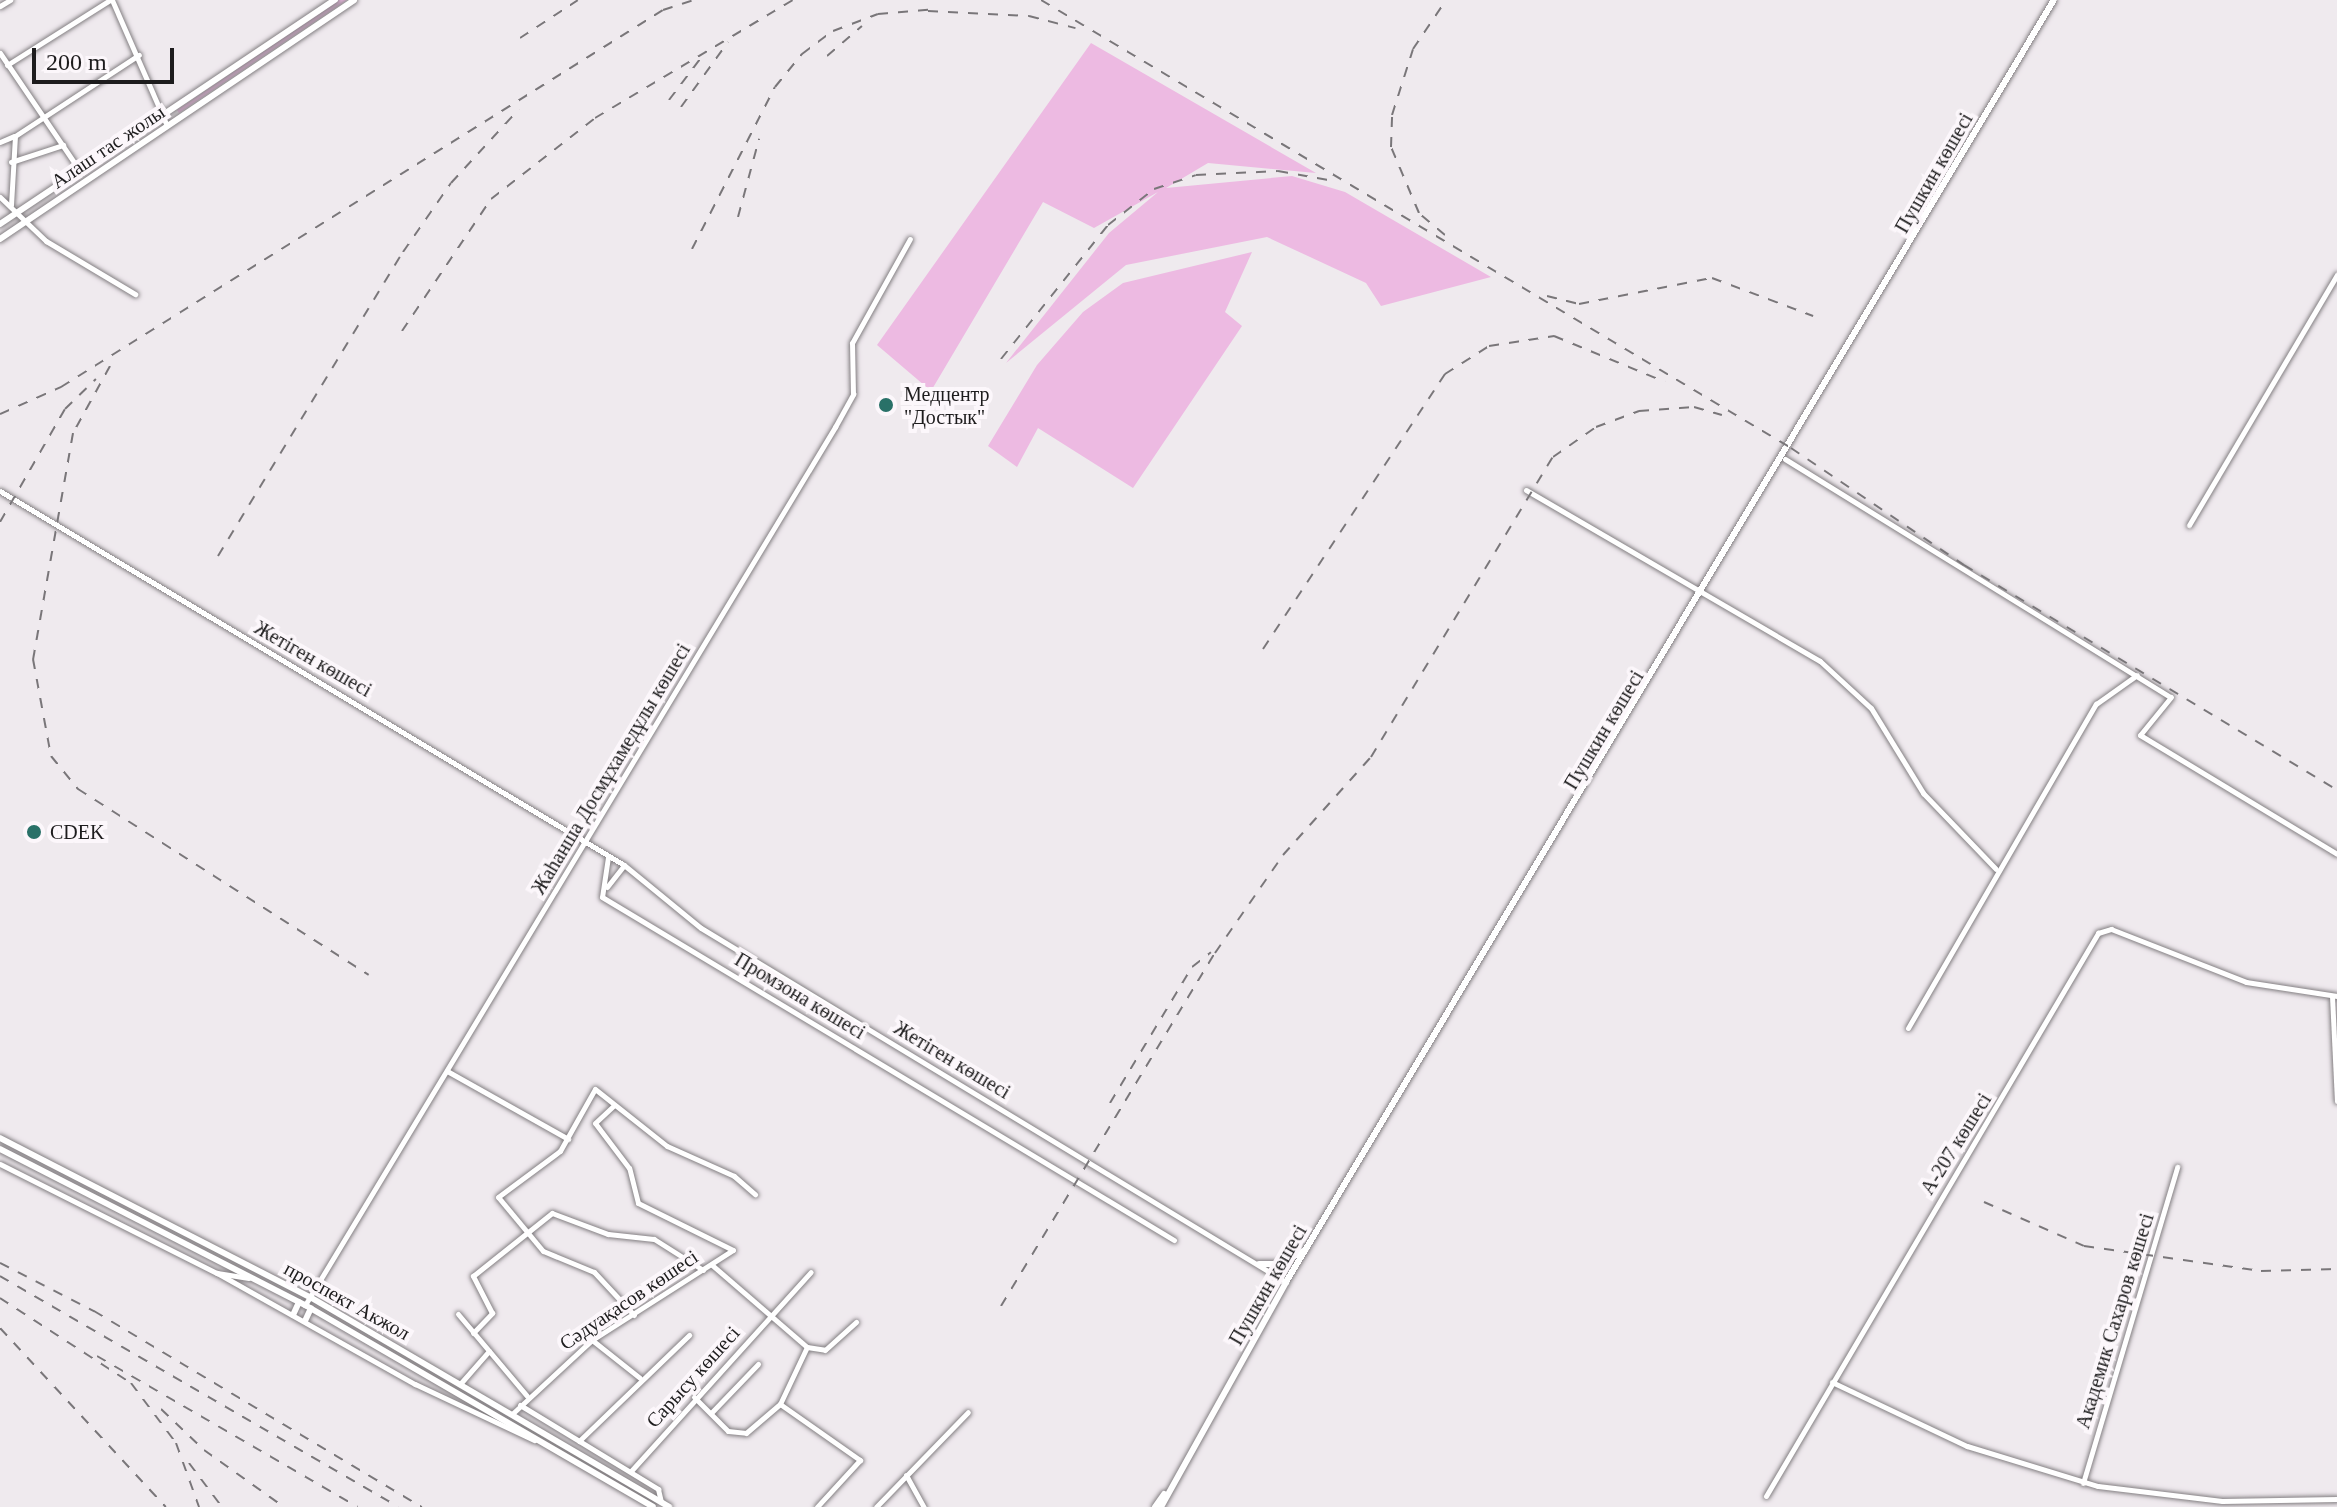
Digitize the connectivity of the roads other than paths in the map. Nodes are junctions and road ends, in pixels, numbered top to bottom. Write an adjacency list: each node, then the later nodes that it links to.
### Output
1 (10, 0): 6 (street)
2 (111, 0): 8 (street); 9 (street)
3 (335, 0): 10 (main road, Алаш тас жолы)
4 (354, 0): 12 (main road, Алаш тас жолы)
5 (2054, 0): 27 (main road, Пушкин көшесі)
6 (0, 6)
7 (0, 53): 9 (street)
8 (139, 55): 10 (street); 11 (street)
9 (7, 65): 11 (street)
10 (164, 115): 12 (street); 17 (main road, Алаш тас жолы)
11 (40, 120): 13 (street); 15 (street)
12 (167, 126): 21 (main road, Алаш тас жолы)
13 (15, 136): 14 (street); 16 (street)
14 (0, 142)
15 (64, 145): 16 (street); 17 (street)
16 (11, 162): 19 (street)
17 (80, 171): 20 (main road, Алаш тас жолы)
18 (0, 197): 19 (street)
19 (11, 205): 20 (street)
20 (18, 212): 21 (street); 22 (main road, Алаш тас жолы)
21 (27, 221): 23 (main road, Алаш тас жолы); 26 (street)
22 (0, 224)
23 (0, 239)
24 (910, 239): 33 (street, Жаһанша Досмұхамедұлы көшесі)
25 (2337, 276): 30 (street)
26 (135, 294)
27 (1785, 459): 31 (main road, Пушкин көшесі); 32 (street)
28 (1526, 490): 31 (street)
29 (0, 491): 33 (street, Жетіген көшесі)
30 (2189, 525)
31 (1706, 592): 37 (street); 56 (main road, Пушкин көшесі)
32 (2137, 675): 34 (street); 37 (street)
33 (584, 845): 35 (street, Жетіген көшесі); 41 (street, Жаһанша Досмұхамедұлы көшесі)
34 (2337, 854)
35 (608, 857): 36 (street, Жетіген көшесі); 38 (street)
36 (624, 865): 38 (street); 58 (street, Жетіген көшесі)
37 (1996, 869): 40 (street)
38 (607, 887): 55 (street, Промзона көшесі)
39 (2335, 996): 42 (street); 79 (street, А-207 көшесі)
40 (1908, 1028)
41 (447, 1071): 47 (street); 64 (street, Жаһанша Досмұхамедұлы көшесі)
42 (2337, 1101)
43 (614, 1105): 44 (street); 45 (street); 53 (street)
44 (583, 1114): 45 (street); 47 (street)
45 (595, 1123): 57 (street, Сәдуақасов көшесі)
46 (0, 1138): 50 (main road, проспект Акжол)
47 (568, 1139): 54 (street)
48 (0, 1149): 52 (main road, проспект Акжол)
49 (0, 1164): 61 (street)
50 (56, 1167): 52 (main road); 64 (main road, проспект Акжол)
51 (2177, 1167): 93 (street, Академик Сахаров көшесі)
52 (52, 1176): 62 (main road, проспект Акжол)
53 (755, 1194)
54 (524, 1232): 59 (street); 69 (street); 72 (street)
55 (1174, 1240)
56 (1308, 1248): 58 (main road); 63 (main road, Пушкин көшесі)
57 (711, 1264): 59 (street, Сәдуақасов көшесі); 67 (street)
58 (1259, 1264): 63 (street, Жетіген көшесі)
59 (703, 1270): 69 (street, Сәдуақасов көшесі)
60 (811, 1272): 67 (street, Сарысу көшесі)
61 (217, 1273): 62 (street); 68 (street)
62 (257, 1280): 65 (main road, проспект Акжол)
63 (1286, 1282): 92 (main road, Пушкин көшесі)
64 (310, 1297): 65 (street, Жаһанша Досмұхамедұлы көшесі); 80 (main road, проспект Акжол)
65 (305, 1305): 68 (main road); 70 (main road); 88 (main road, проспект Акжол)
66 (458, 1314): 72 (street)
67 (776, 1314): 75 (street); 82 (street, Сарысу көшесі)
68 (293, 1315): 70 (street)
69 (634, 1315): 74 (street, Сәдуақасов көшесі)
70 (305, 1321): 88 (street)
71 (856, 1322): 75 (street)
72 (473, 1333): 76 (street)
73 (689, 1335): 78 (street)
74 (592, 1340): 78 (street); 81 (street, Сәдуақасов көшесі)
75 (807, 1347): 83 (street)
76 (489, 1351): 80 (street); 81 (street)
77 (758, 1364): 86 (street)
78 (640, 1378): 89 (street)
79 (1832, 1382): 93 (street); 94 (street, А-207 көшесі)
80 (460, 1384): 87 (main road, проспект Акжол)
81 (527, 1396): 84 (street, Сәдуақасов көшесі)
82 (694, 1397): 86 (street); 90 (street, Сарысу көшесі)
83 (780, 1404): 86 (street); 99 (street)
84 (520, 1405): 87 (street, Сәдуақасов көшесі); 89 (street)
85 (968, 1412): 91 (street)
86 (711, 1413)
87 (512, 1414): 96 (main road, проспект Акжол)
88 (534, 1440): 97 (main road, проспект Акжол)
89 (579, 1441): 90 (street)
90 (631, 1471): 96 (street)
91 (906, 1475): 100 (street); 101 (street)
92 (1178, 1475): 102 (main road); 103 (main road)
93 (2083, 1483): 95 (street)
94 (1766, 1496)
95 (2337, 1499)
96 (661, 1502): 98 (main road, проспект Акжол)
97 (653, 1507)
98 (669, 1507)
99 (817, 1507)
100 (876, 1507)
101 (924, 1507)
102 (1155, 1507)
103 (1161, 1507)

